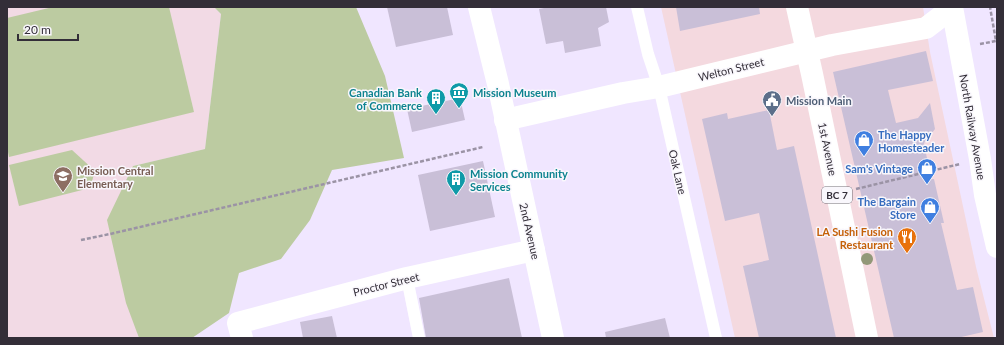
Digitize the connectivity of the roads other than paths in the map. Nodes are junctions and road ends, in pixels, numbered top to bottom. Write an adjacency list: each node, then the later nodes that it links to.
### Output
1 (479, 7): 7 (street, 2nd Avenue)
2 (637, 7): 6 (lane, Oak Lane)
3 (797, 7): 5 (street, 1st Avenue / BC 7)
4 (952, 8): 5 (street, Welton Street); 8 (street, North Railway Avenue)
5 (806, 52): 6 (street, Welton Street); 15 (street, 1st Avenue / BC 7)
6 (659, 87): 7 (street, Welton Street); 14 (lane, Oak Lane)
7 (505, 120): 9 (street, 2nd Avenue)
8 (997, 247)
9 (534, 250): 10 (street, Proctor Street); 13 (street, 2nd Avenue)
10 (407, 278): 11 (street, Proctor Street); 12 (lane)
11 (240, 330)
12 (419, 338)
13 (553, 338)
14 (716, 338)
15 (867, 338)

